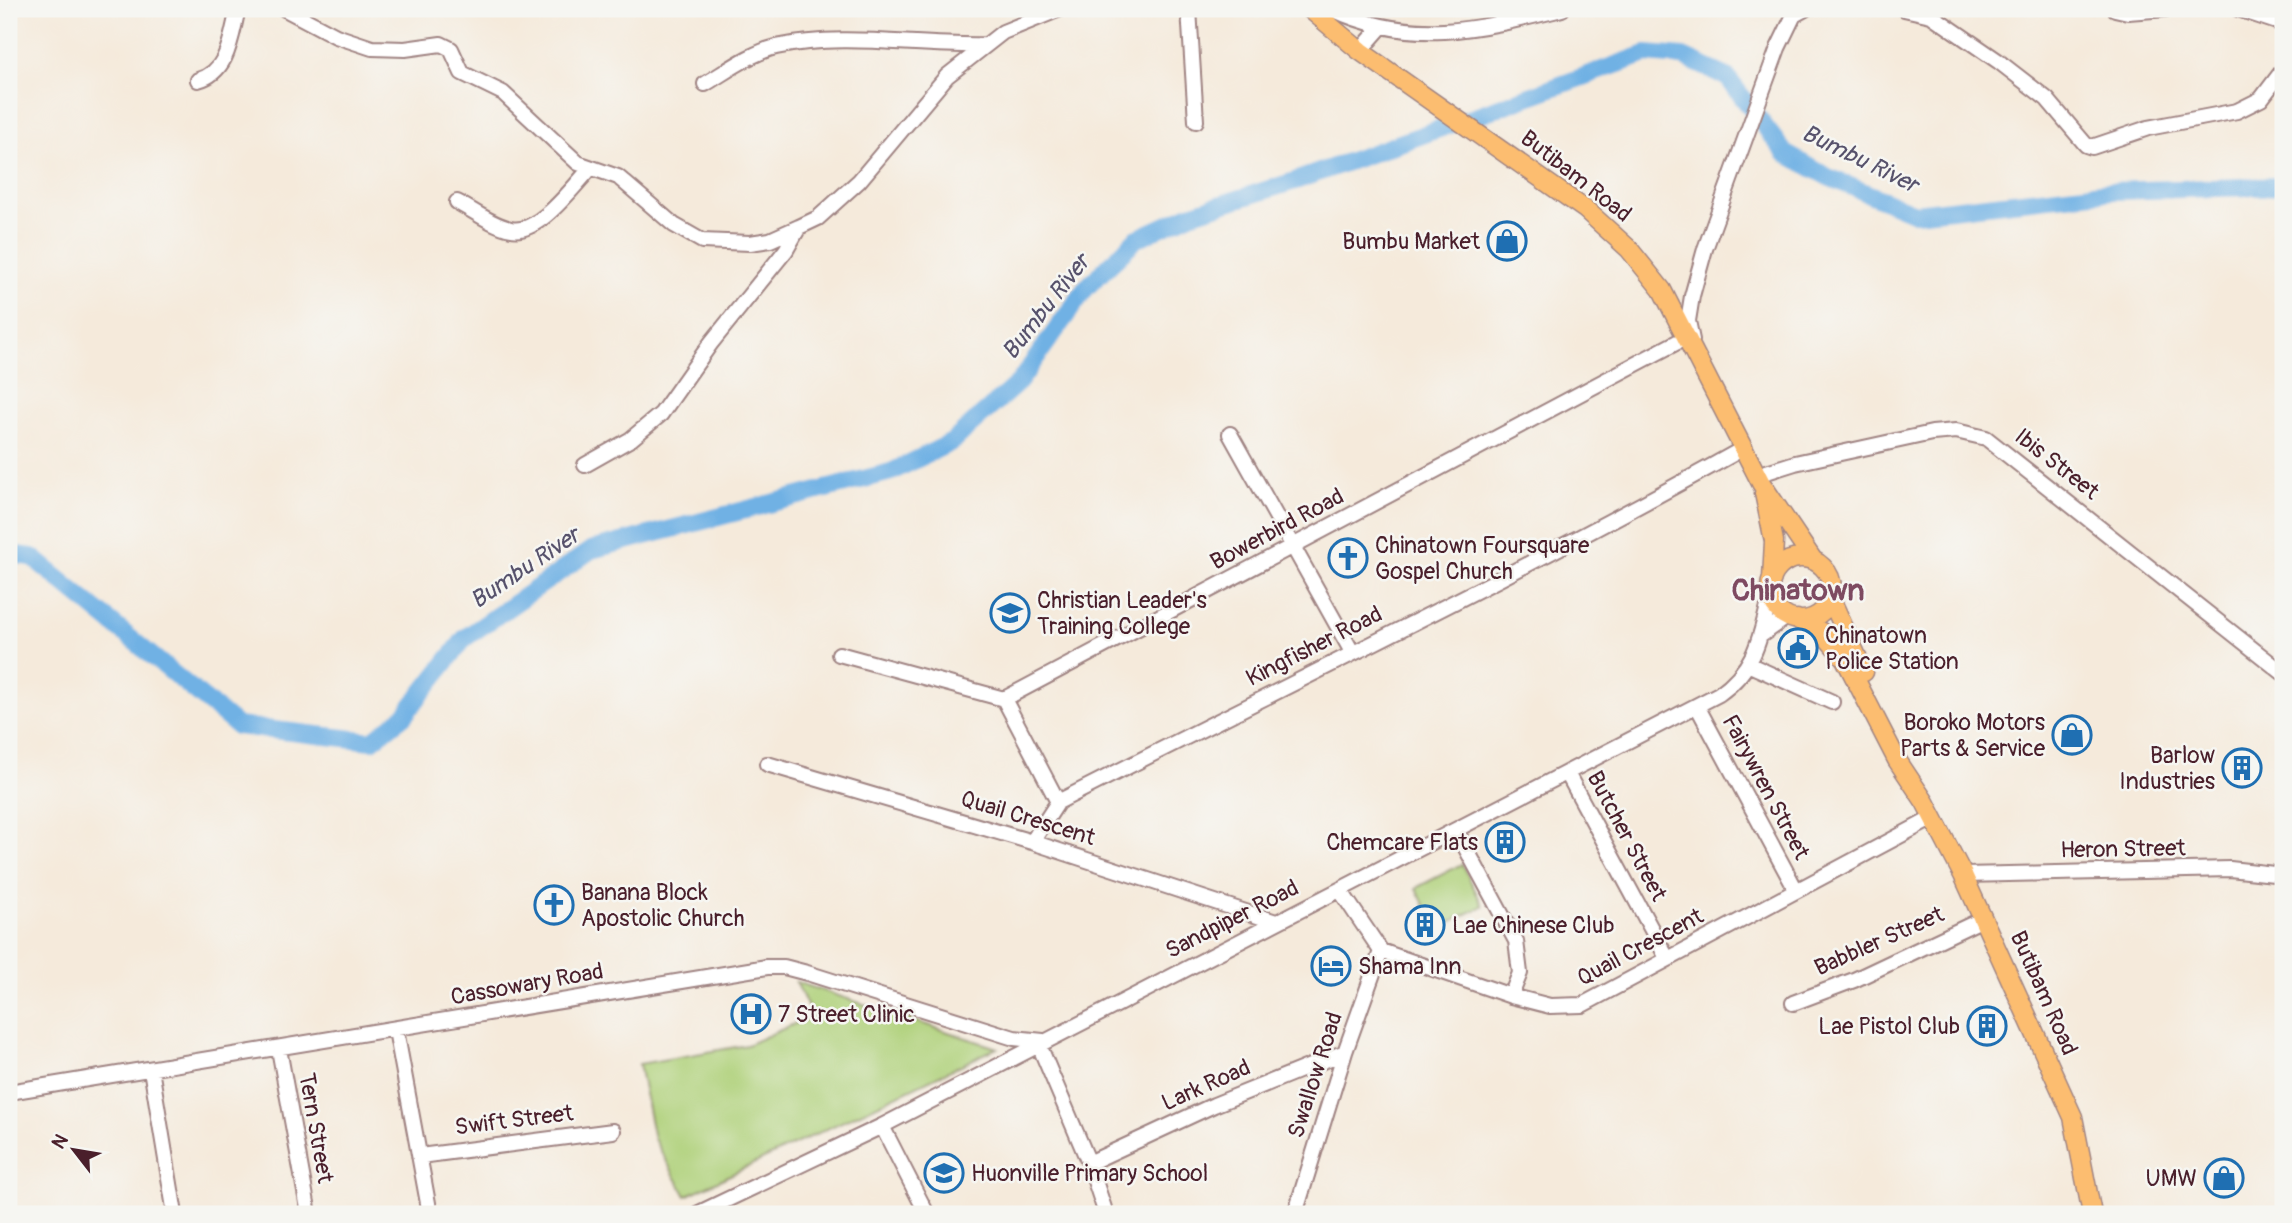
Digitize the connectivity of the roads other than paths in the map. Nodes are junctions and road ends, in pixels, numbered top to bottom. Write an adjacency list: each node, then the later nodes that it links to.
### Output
1 (238, 9): 19 (street)
2 (285, 9): 22 (street)
3 (1060, 9): 16 (street)
4 (1189, 9): 21 (street)
5 (1310, 9): 17 (main road, Butibam Road)
6 (1332, 9): 15 (street)
7 (1562, 9): 13 (street)
8 (1904, 9): 18 (street)
9 (2115, 9): 10 (street)
10 (2166, 9)
11 (2242, 9): 14 (street)
12 (1796, 11): 26 (street)
13 (1526, 13): 15 (street)
14 (2283, 24)
15 (1382, 26): 17 (street)
16 (986, 45): 20 (street); 24 (street)
17 (1360, 51): 25 (main road, Butibam Road)
18 (2283, 70)
19 (198, 80)
20 (705, 84)
21 (1196, 121)
22 (590, 169): 23 (street); 24 (street)
23 (457, 202)
24 (799, 227): 29 (street)
25 (1685, 338): 26 (main road, Butibam Road); 31 (street, Bowerbird Road)
26 (1696, 358): 28 (main road, Butibam Road)
27 (1230, 434): 31 (street)
28 (1744, 448): 30 (main road, Butibam Road); 37 (street, Kingfisher Road)
29 (585, 465)
30 (1759, 479): 32 (main road, Butibam Road); 33 (main road, Butibam Road); 40 (street, Ibis Street)
31 (1292, 547): 37 (street); 41 (street, Bowerbird Road)
32 (1813, 560): 33 (main road); 34 (main road)
33 (1771, 586): 35 (main road); 36 (street, Sandpiper Road)
34 (1830, 599): 35 (main road); 47 (main road, Butibam Road)
35 (1792, 618): 36 (street); 47 (main road, Butibam Road)
36 (1760, 636): 39 (street, Sandpiper Road)
37 (1352, 652): 46 (street, Kingfisher Road)
38 (839, 654): 41 (street)
39 (1751, 665): 42 (street); 43 (street, Sandpiper Road)
40 (2283, 673)
41 (1003, 699): 46 (street)
42 (1832, 702)
43 (1697, 706): 45 (street, Sandpiper Road); 54 (street, Fairywren Street)
44 (767, 764): 50 (street, Quail Crescent)
45 (1567, 773): 49 (street, Sandpiper Road); 58 (street, Butcher Street)
46 (1058, 802): 50 (street, Kingfisher Road)
47 (1924, 802): 48 (main road, Butibam Road)
48 (1933, 818): 51 (main road, Butibam Road); 54 (street, Quail Crescent)
49 (1456, 830): 53 (street, Sandpiper Road); 59 (street)
50 (1032, 842): 56 (street, Quail Crescent)
51 (1963, 875): 52 (street, Heron Street); 55 (main road, Butibam Road)
52 (2283, 875)
53 (1340, 890): 56 (street, Sandpiper Road); 57 (street)
54 (1796, 890): 58 (street, Quail Crescent)
55 (1983, 919): 60 (street, Babbler Street); 78 (main road, Butibam Road)
56 (1273, 922): 62 (street, Sandpiper Road)
57 (1381, 951): 59 (street, Quail Crescent); 64 (street, Swallow Road)
58 (1667, 958): 59 (street, Quail Crescent)
59 (1511, 996)
60 (1793, 1003)
61 (396, 1030): 62 (street, Cassowary Road); 63 (street, Cassowary Road); 69 (street)
62 (1042, 1043): 67 (street, Sandpiper Road); 70 (street)
63 (279, 1049): 65 (street, Cassowary Road); 72 (street, Tern Street)
64 (1345, 1052): 70 (street, Lark Road); 77 (street, Swallow Road)
65 (151, 1069): 66 (street, Cassowary Road); 71 (street)
66 (9, 1092)
67 (882, 1126): 74 (street, Sandpiper Road); 75 (street)
68 (613, 1131): 69 (street, Swift Street)
69 (420, 1156): 73 (street)
70 (1089, 1163): 76 (street)
71 (175, 1214)
72 (309, 1214)
73 (430, 1214)
74 (697, 1214)
75 (928, 1214)
76 (1106, 1214)
77 (1295, 1214)
78 (2092, 1214)

